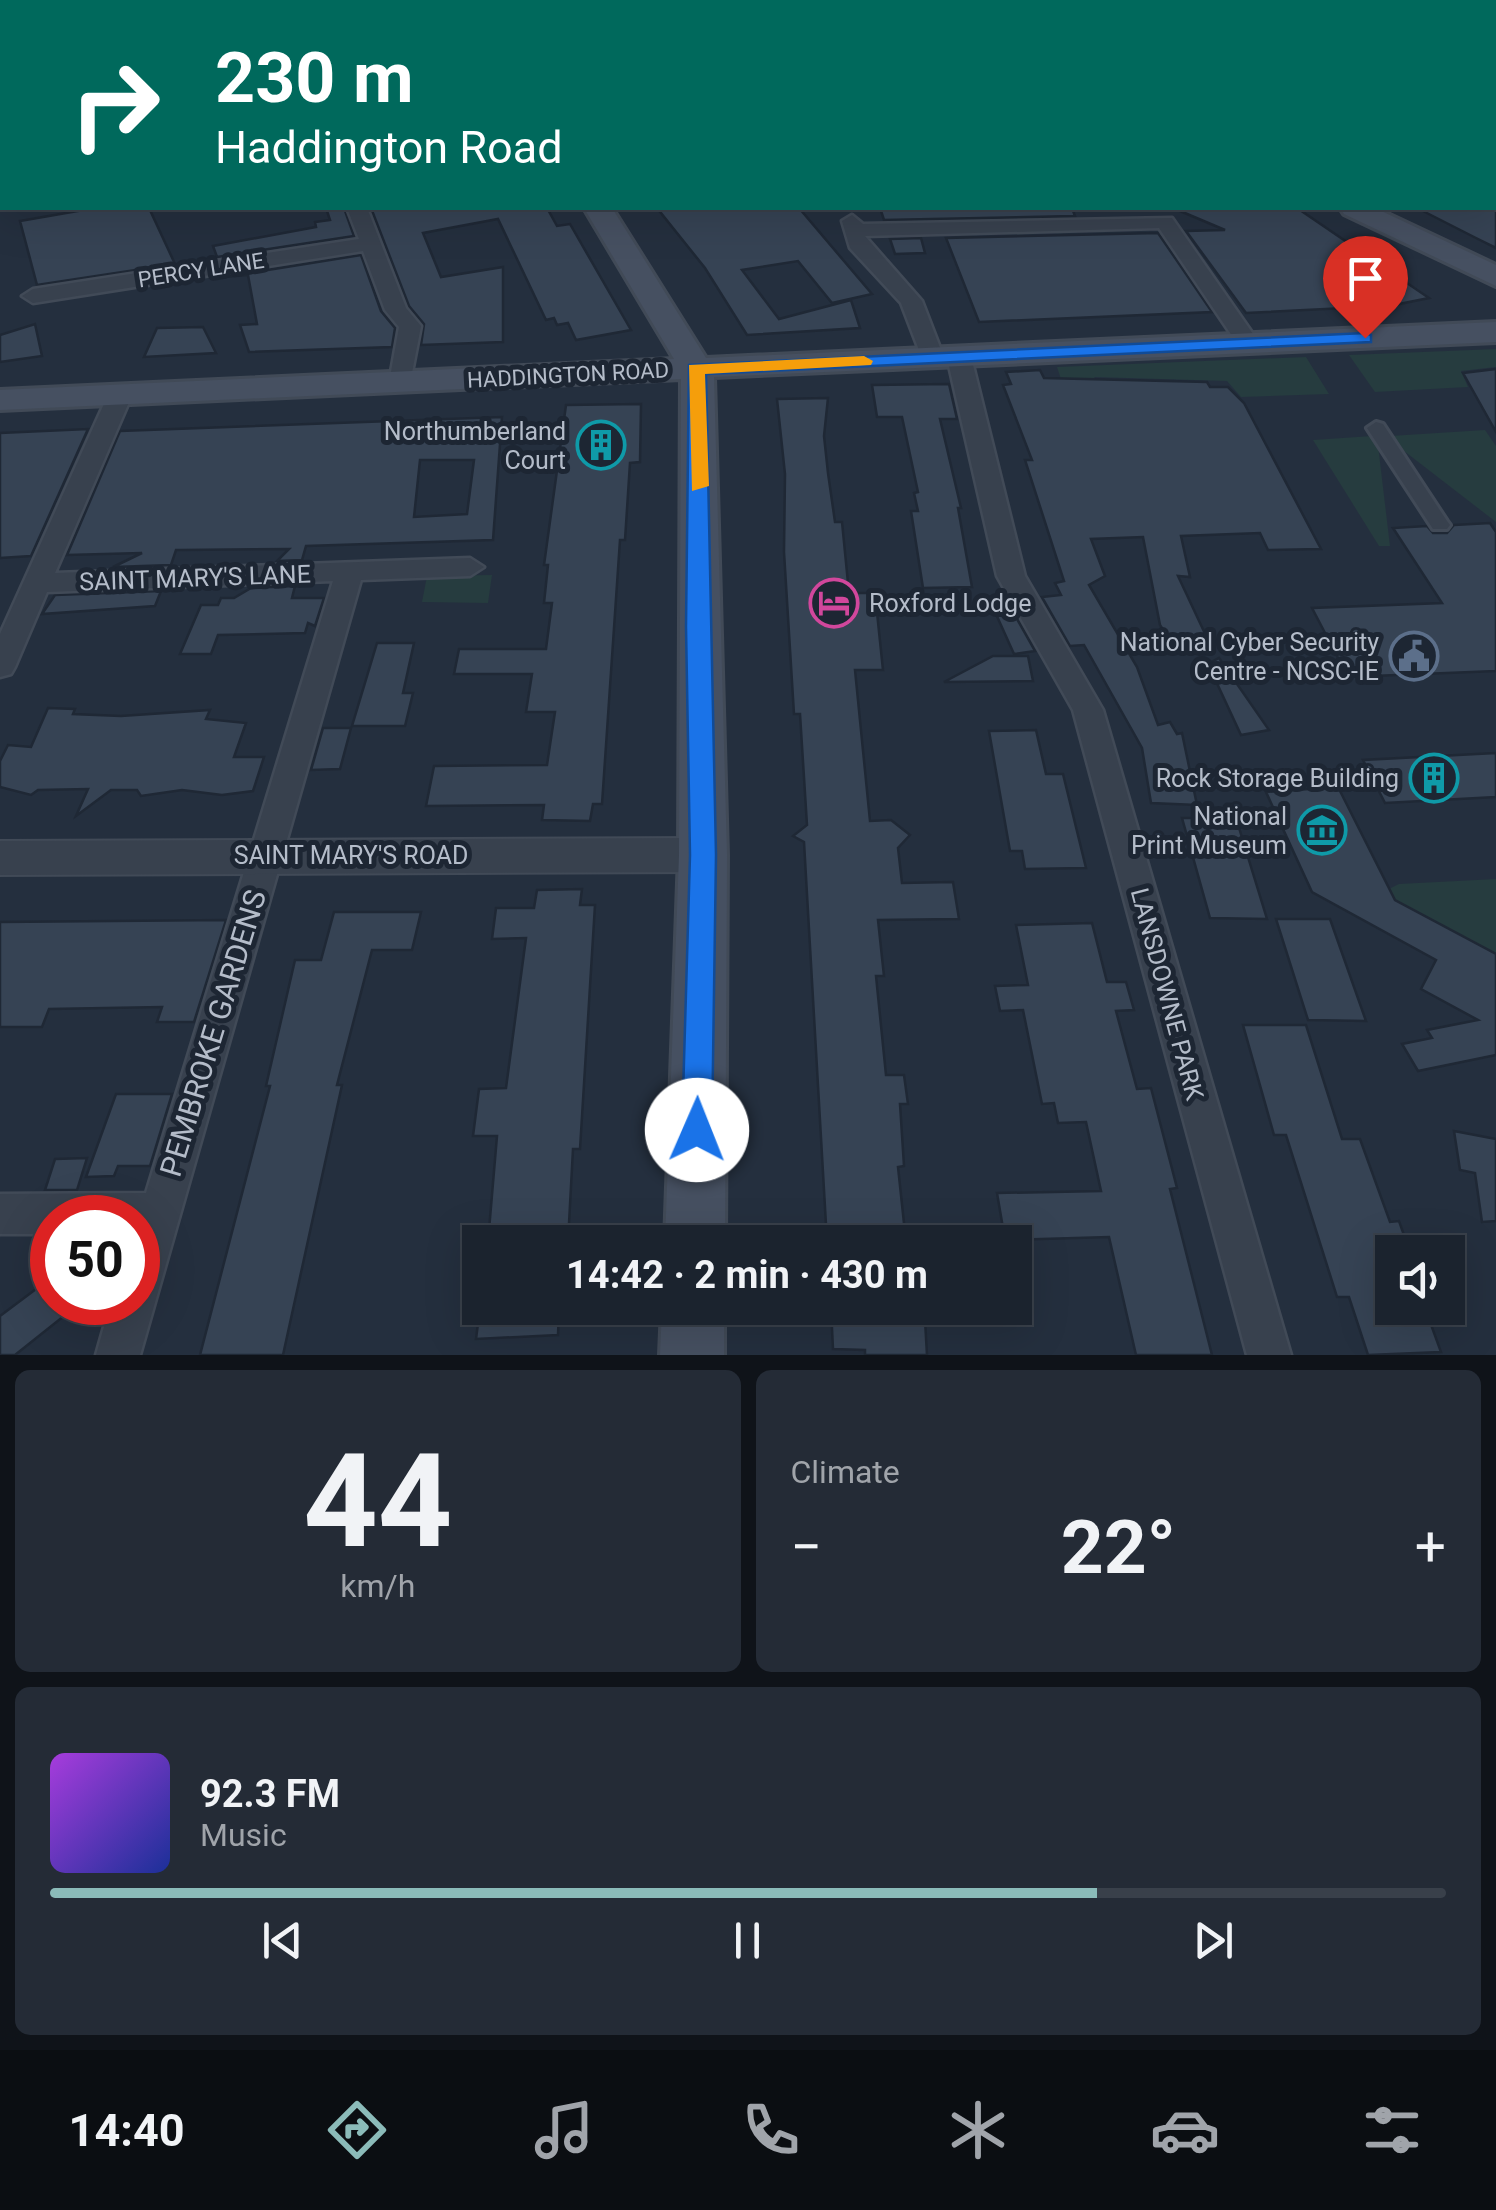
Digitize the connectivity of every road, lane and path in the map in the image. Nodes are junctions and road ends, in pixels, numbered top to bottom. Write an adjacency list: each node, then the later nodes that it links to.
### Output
1 (358, 210): 6 (street)
2 (599, 210): 12 (main road)
3 (1092, 210): 5 (street)
4 (1358, 210): 7 (main road)
5 (1112, 222): 10 (street); 11 (street, LANSDOWNE PARK)
6 (368, 244): 8 (street, PERCY LANE); 13 (street)
7 (1496, 278)
8 (33, 296)
9 (1496, 332): 10 (main road, HADDINGTON ROAD)
10 (1249, 344): 11 (main road, HADDINGTON ROAD)
11 (946, 358): 12 (main road, HADDINGTON ROAD); 34 (street, LANSDOWNE PARK)
12 (696, 369): 13 (main road, HADDINGTON ROAD); 24 (main road)
13 (401, 382): 14 (main road, HADDINGTON ROAD)
14 (120, 394): 15 (main road, HADDINGTON ROAD); 20 (street)
15 (0, 400)
16 (1376, 428): 17 (street)
17 (1440, 525)
18 (470, 567): 19 (street, SAINT MARY'S LANE)
19 (350, 572): 20 (street, SAINT MARY'S LANE); 23 (street, SAINT MARY'S LANE)
20 (38, 583): 21 (street)
21 (12, 610): 22 (street)
22 (0, 667)
23 (267, 854): 24 (street, SAINT MARY'S ROAD); 25 (street, SAINT MARY'S ROAD); 26 (street, PEMBROKE GARDENS)
24 (703, 855): 29 (main road)
25 (0, 858)
26 (160, 1212)
27 (0, 1214): 28 (street)
28 (30, 1214)
29 (695, 1225)
30 (127, 1325): 32 (street)
31 (693, 1325): 33 (main road)
32 (118, 1355)
33 (692, 1355)
34 (1269, 1355)

